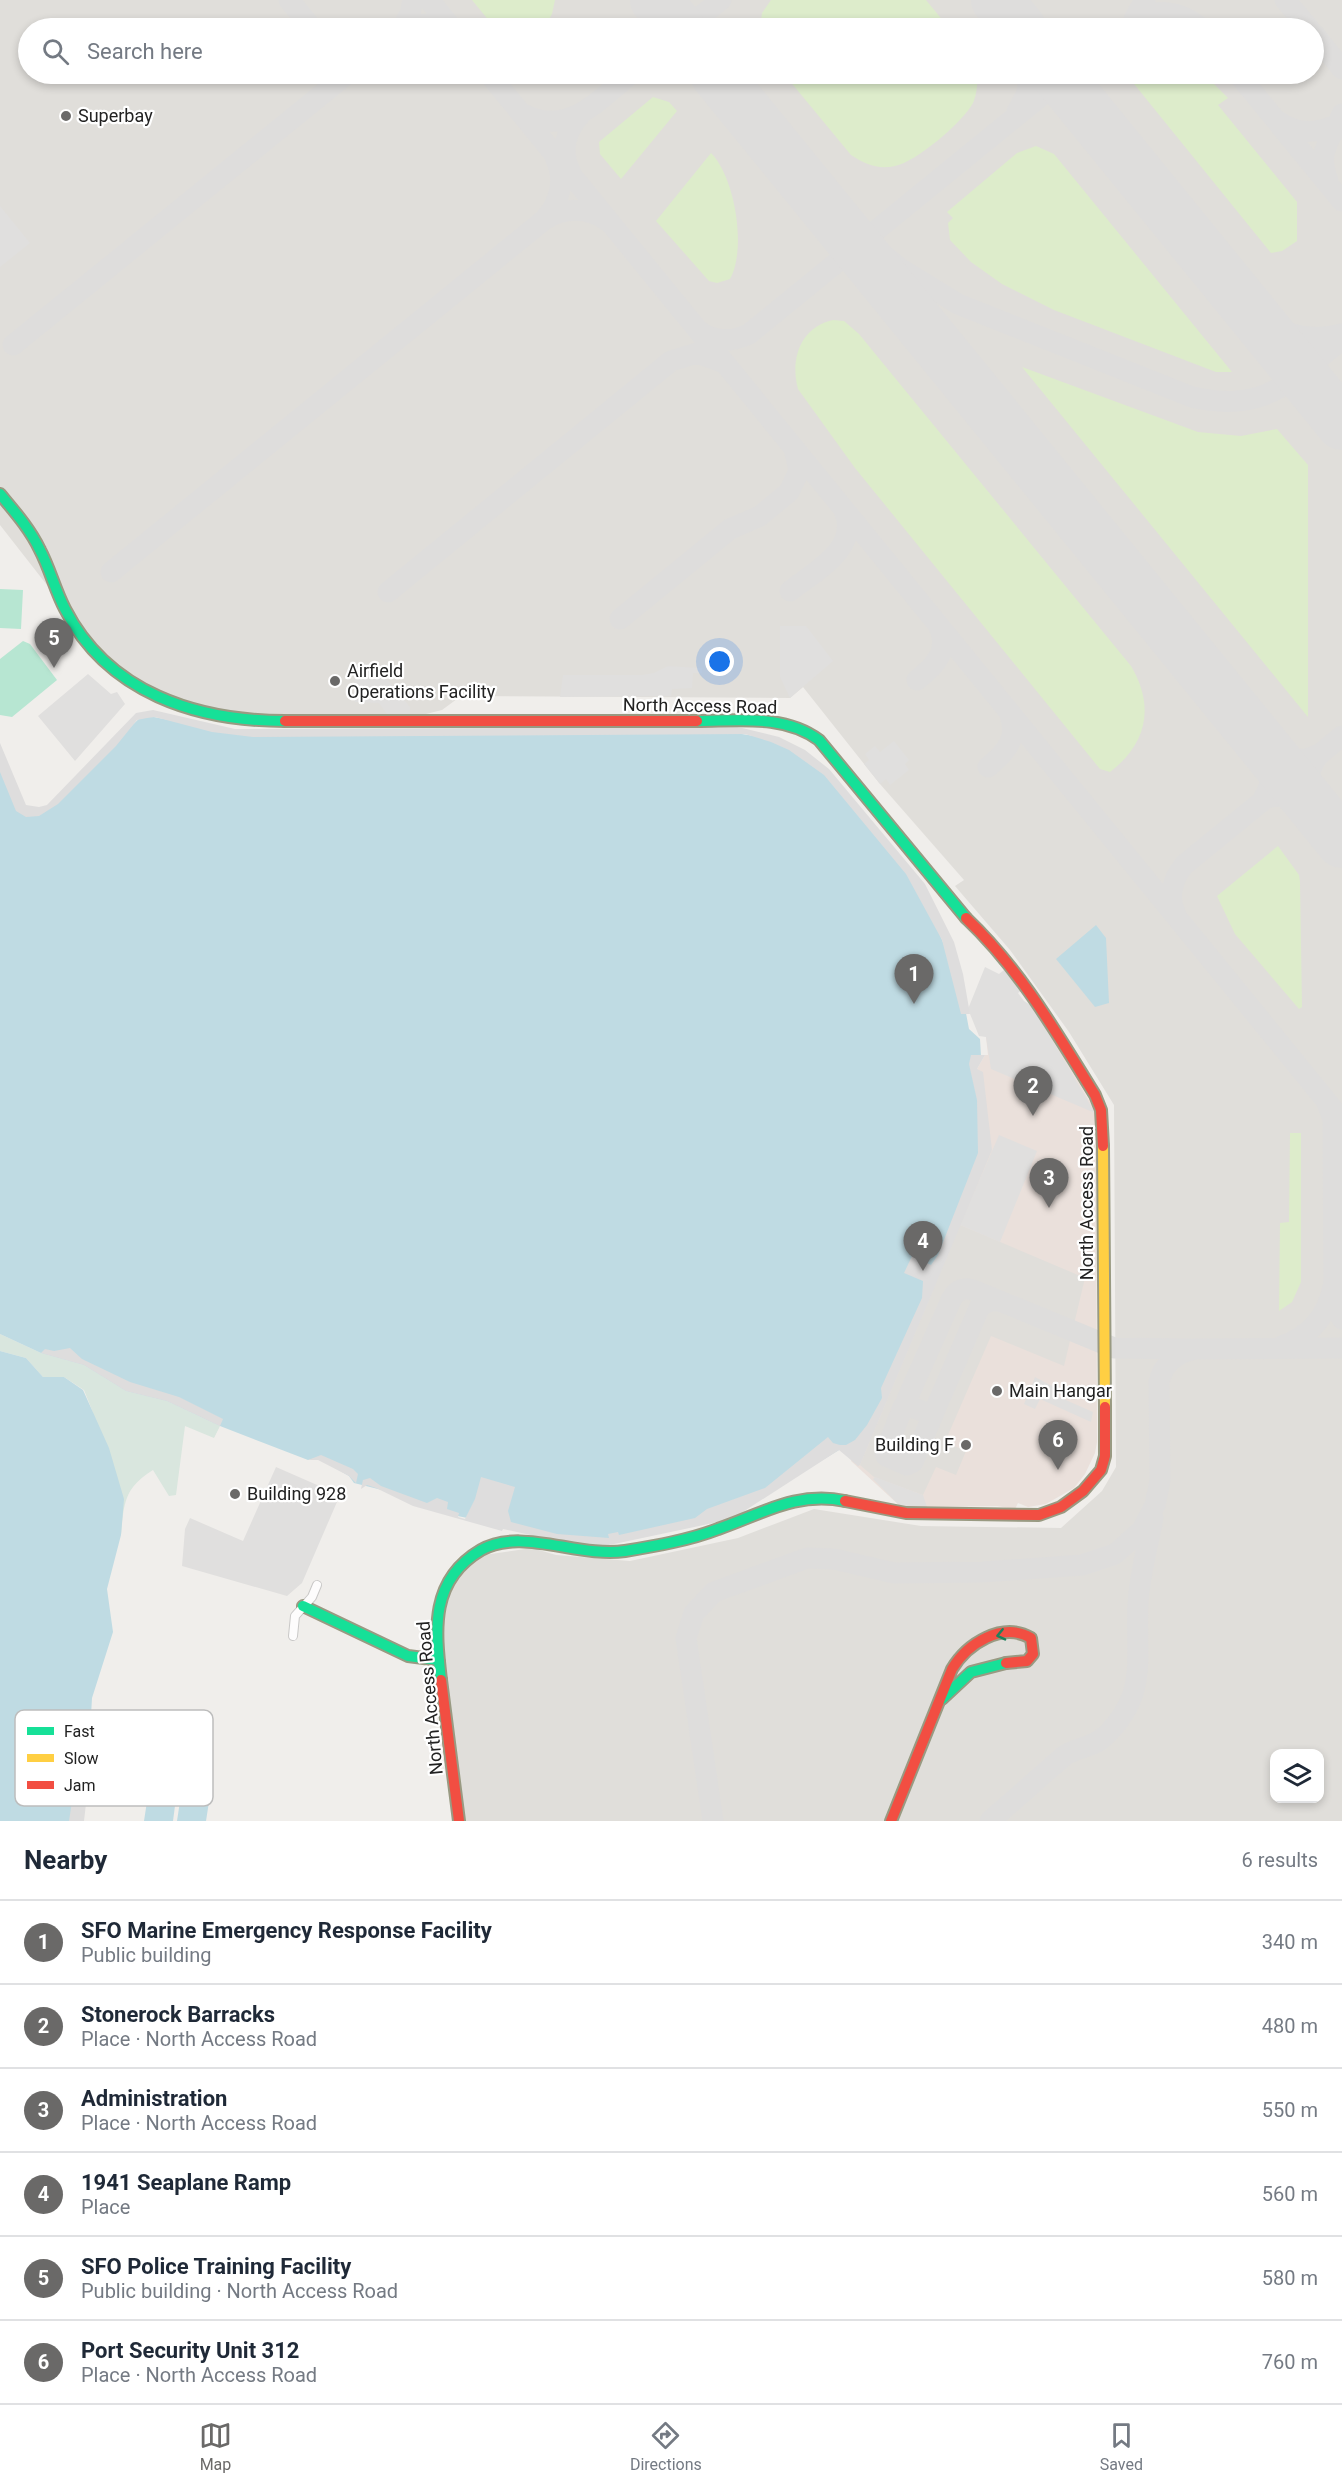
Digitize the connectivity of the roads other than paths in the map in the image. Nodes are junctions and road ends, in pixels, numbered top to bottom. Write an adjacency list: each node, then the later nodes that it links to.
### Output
1 (0, 494): 5 (street, North Access Road)
2 (317, 1585): 3 (street)
3 (303, 1606): 4 (street); 5 (street)
4 (293, 1636)
5 (439, 1660): 7 (street, North Access Road)
6 (942, 1699): 6 (street, one-way to 6); 8 (street)
7 (459, 1821)
8 (891, 1821)

